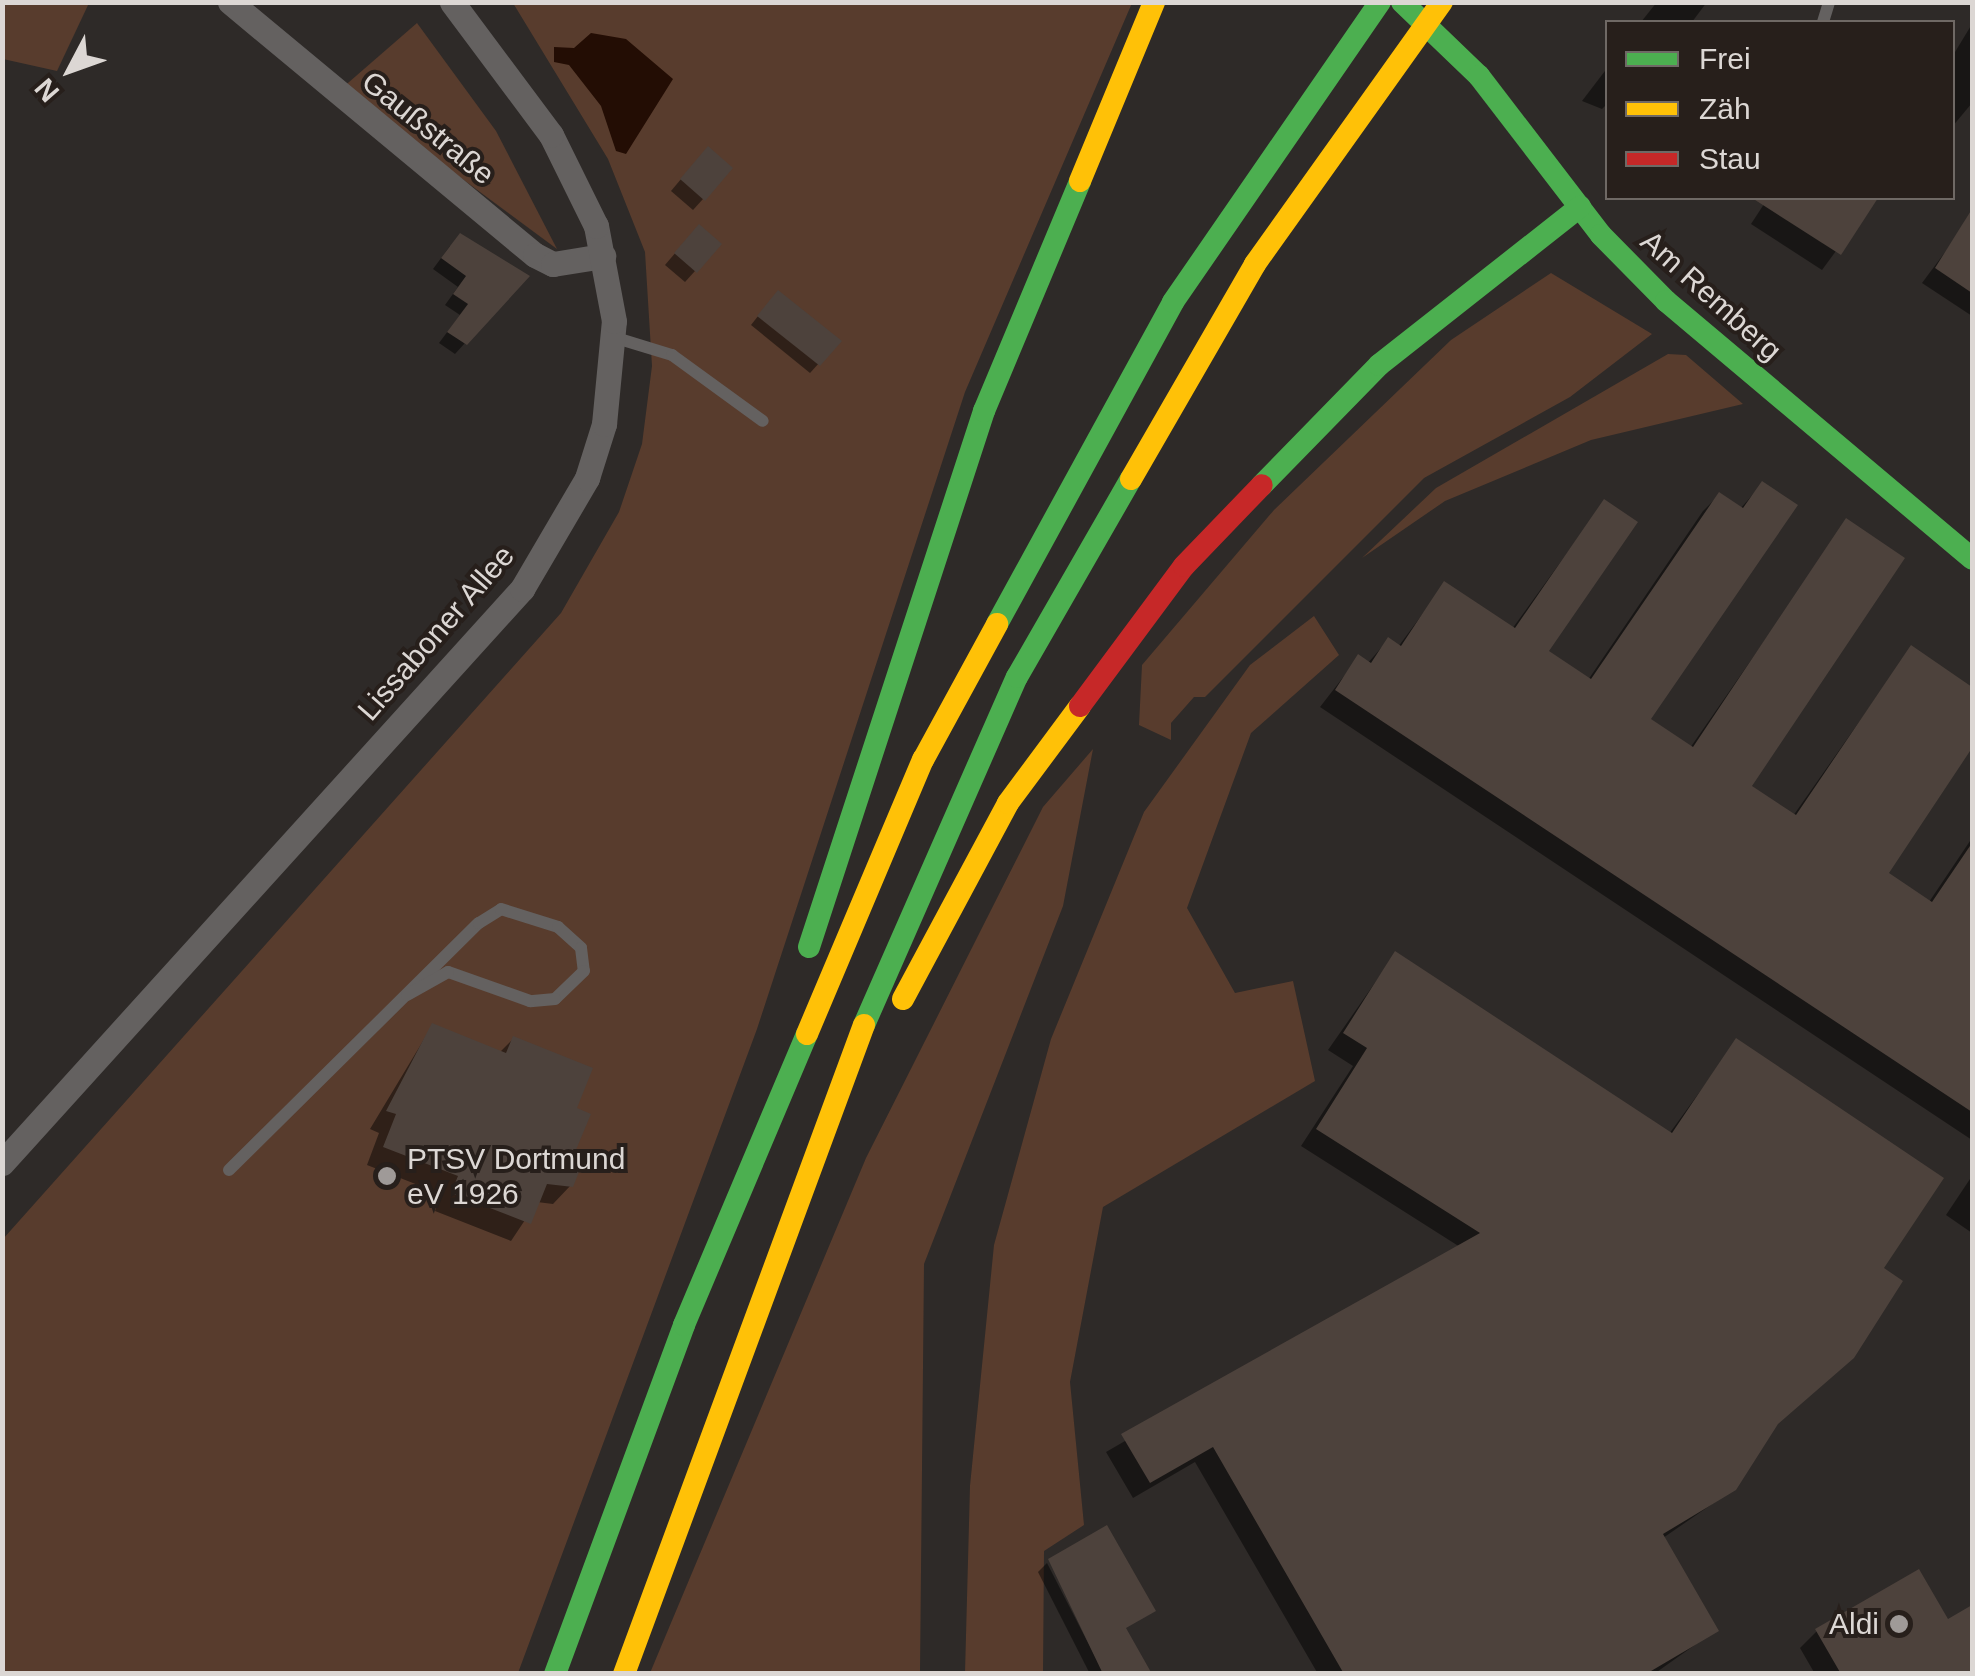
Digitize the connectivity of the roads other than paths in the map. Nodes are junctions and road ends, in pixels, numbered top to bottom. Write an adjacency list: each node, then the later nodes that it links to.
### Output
1 (230, 2): 8 (street, Gaußstraße)
2 (452, 2): 8 (street, Lissaboner Allee)
3 (1154, 2): 12 (main road)
4 (1380, 2): 18 (main road)
5 (1402, 2): 7 (main road, Am Remberg)
6 (1442, 2): 17 (main road)
7 (1580, 207): 11 (main road, Am Remberg); 17 (main road)
8 (603, 256): 9 (street, Lissaboner Allee)
9 (613, 337): 10 (lane); 15 (street, Lissaboner Allee)
10 (763, 422)
11 (1972, 559)
12 (798, 979)
13 (407, 996): 13 (lane); 16 (lane)
14 (785, 1016): 18 (main road)
15 (2, 1162)
16 (229, 1170)
17 (794, 1217): 20 (main road)
18 (684, 1324): 19 (main road)
19 (555, 1674)
20 (624, 1674)

